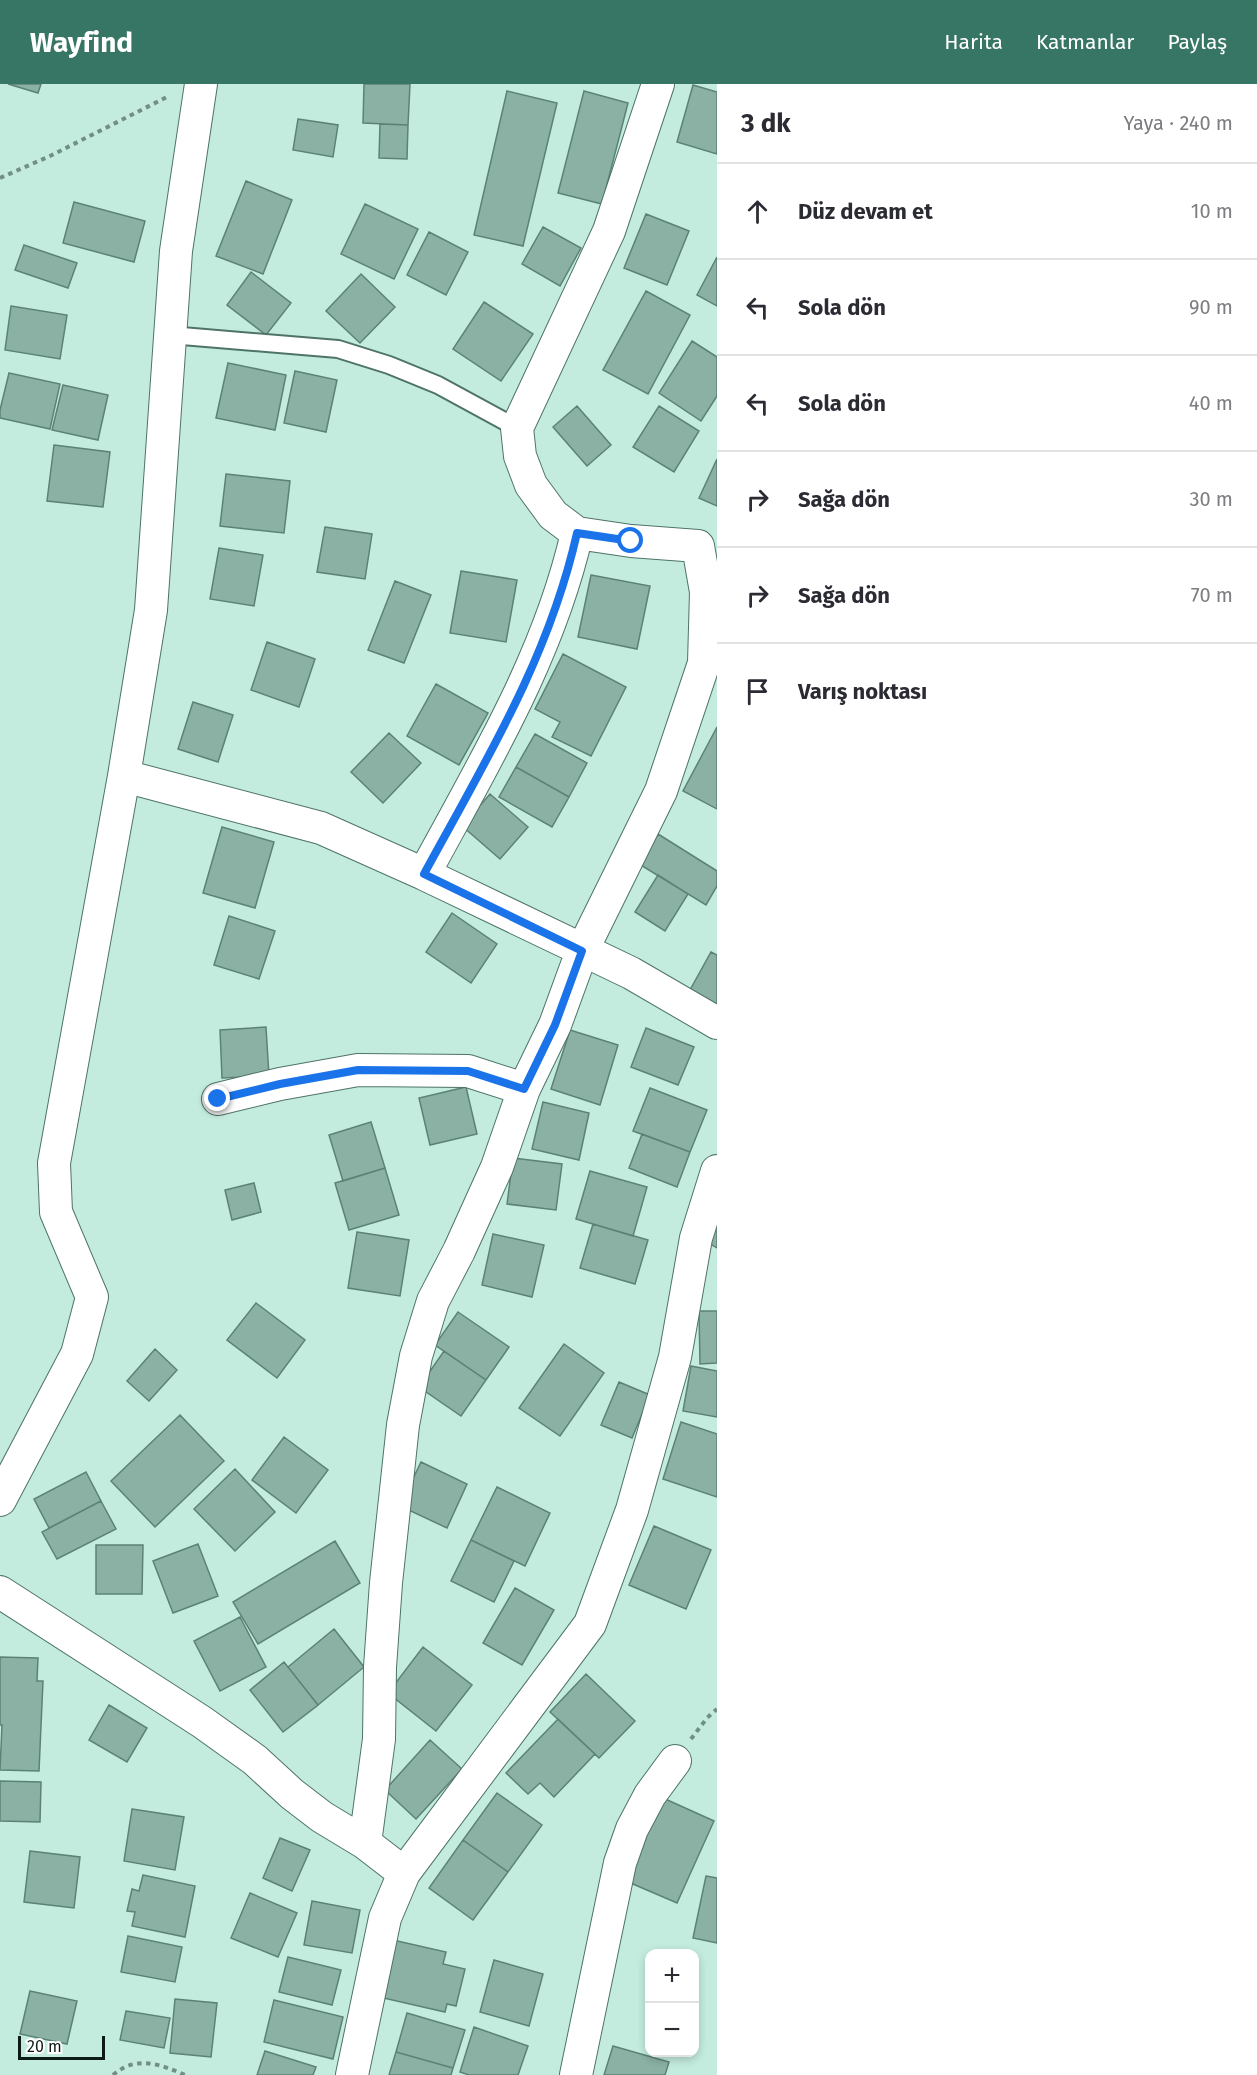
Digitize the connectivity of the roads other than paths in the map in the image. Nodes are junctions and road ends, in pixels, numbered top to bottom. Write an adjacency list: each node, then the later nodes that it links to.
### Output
1 (658, 84): 4 (street)
2 (187, 89): 3 (street)
3 (170, 335): 4 (lane); 7 (street)
4 (517, 428): 5 (street)
5 (577, 533): 6 (street); 8 (street)
6 (707, 544): 9 (street)
7 (124, 776): 8 (street); 14 (street)
8 (424, 874): 9 (street)
9 (582, 951): 10 (street); 11 (street)
10 (717, 1023)
11 (524, 1089): 12 (street); 17 (street)
12 (218, 1099)
13 (717, 1171): 18 (street)
14 (0, 1500)
15 (0, 1592): 17 (street)
16 (675, 1761): 20 (street)
17 (365, 1843): 18 (street)
18 (404, 1874): 19 (street)
19 (352, 2075)
20 (576, 2075)

